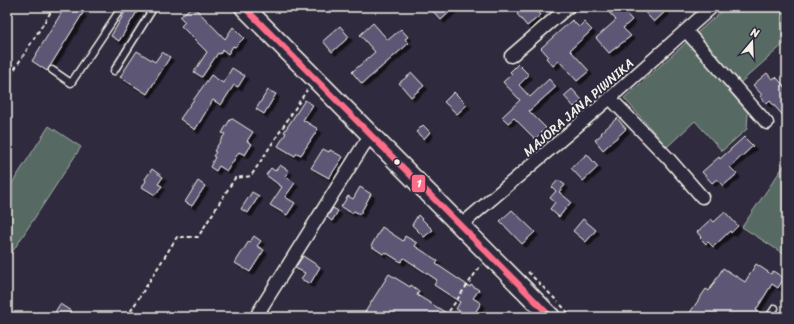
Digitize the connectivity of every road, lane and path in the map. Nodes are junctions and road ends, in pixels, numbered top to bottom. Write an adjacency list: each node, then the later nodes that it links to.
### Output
1 (54, 7): 12 (path)
2 (122, 7): 9 (lane)
3 (154, 7): 10 (lane)
4 (244, 7): 11 (main road)
5 (568, 7): 8 (street)
6 (712, 7): 7 (street, MAJORA JANA PIWNIKA)
7 (686, 31): 13 (street, MAJORA JANA PIWNIKA); 14 (street)
8 (511, 56)
9 (52, 70)
10 (114, 71)
11 (316, 80): 15 (main road); 20 (path)
12 (7, 81)
13 (610, 98): 16 (street); 17 (street, MAJORA JANA PIWNIKA)
14 (767, 123)
15 (371, 136): 17 (main road); 21 (street)
16 (702, 197)
17 (460, 226): 18 (main road)
18 (492, 258): 22 (path); 23 (main road)
19 (775, 308): 24 (lane)
20 (127, 317)
21 (264, 317)
22 (445, 317)
23 (550, 317)
24 (769, 317)

